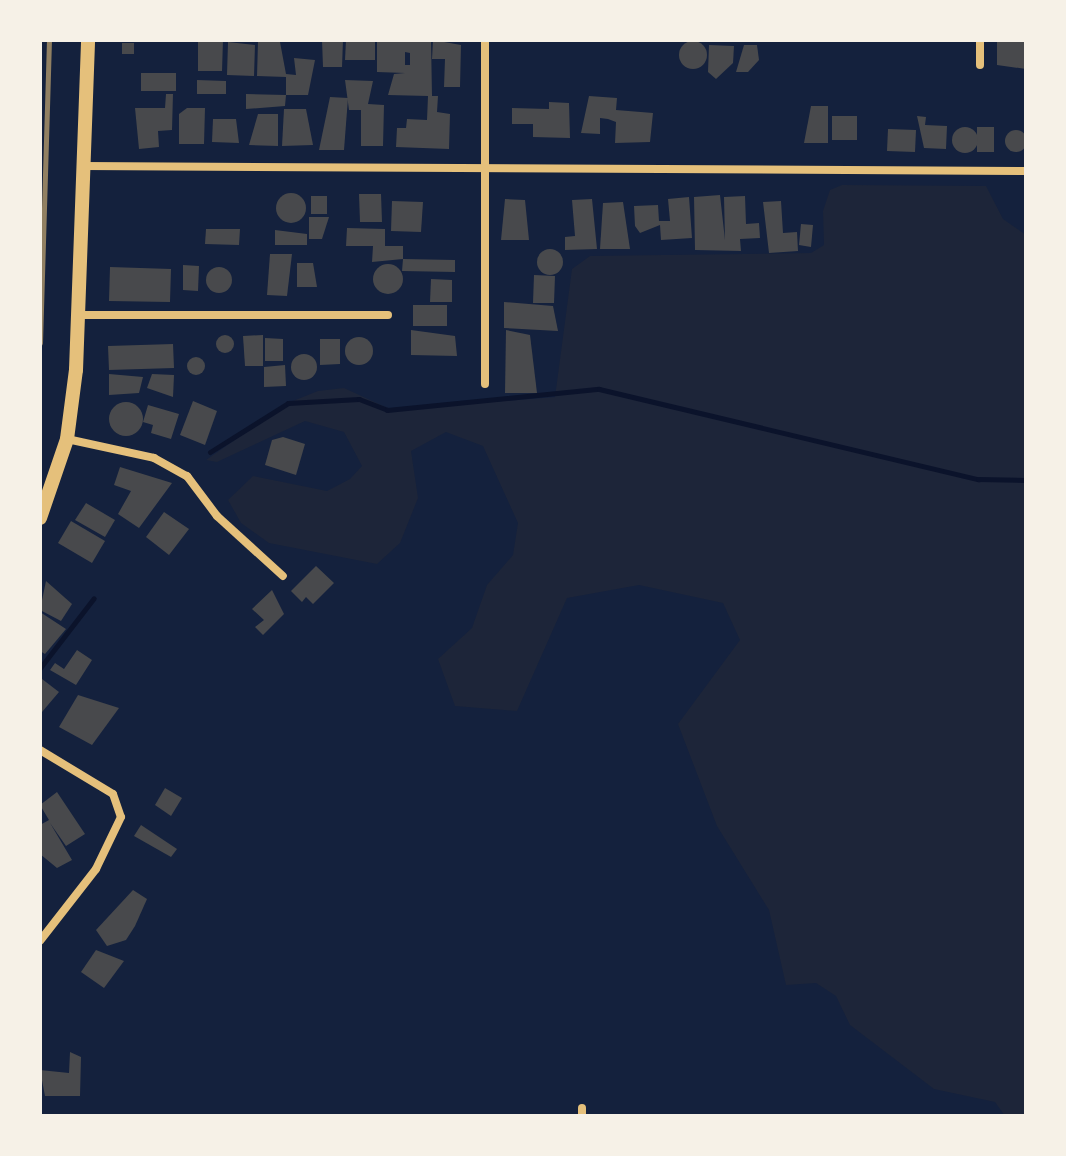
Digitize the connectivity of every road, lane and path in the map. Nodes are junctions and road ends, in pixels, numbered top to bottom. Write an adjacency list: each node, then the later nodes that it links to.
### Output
1 (88, 40): 5 (main road)
2 (485, 40): 6 (street)
3 (980, 40): 4 (street)
4 (980, 65)
5 (82, 166): 6 (street); 8 (main road)
6 (485, 168): 7 (street); 10 (street)
7 (1026, 171)
8 (78, 315): 9 (street); 11 (main road)
9 (388, 315)
10 (485, 384)
11 (67, 439): 12 (main road); 13 (street)
12 (40, 518)
13 (283, 576)
14 (40, 750): 15 (street)
15 (40, 941)

